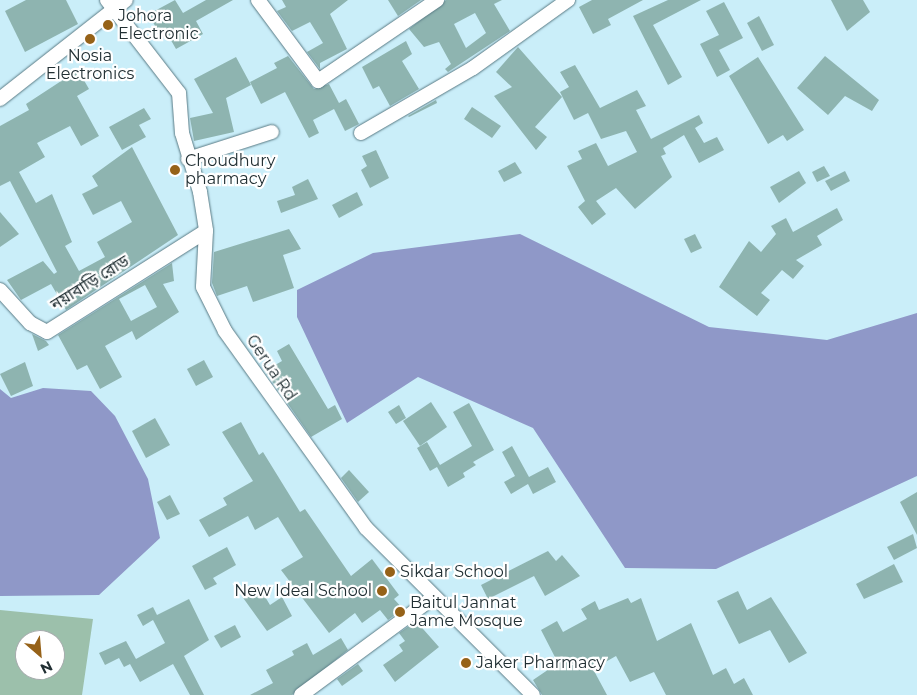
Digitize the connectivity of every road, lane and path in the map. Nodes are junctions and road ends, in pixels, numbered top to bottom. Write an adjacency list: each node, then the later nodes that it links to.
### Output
1 (126, 0): 5 (street)
2 (258, 0): 3 (street)
3 (437, 0)
4 (568, 0): 8 (street)
5 (111, 5): 6 (street); 9 (street, Gerua Rd)
6 (0, 99)
7 (272, 132): 9 (street)
8 (361, 133)
9 (188, 159): 10 (street, Gerua Rd)
10 (206, 231): 11 (street, নয়াবাড়ি রোড); 12 (street, Gerua Rd)
11 (0, 290)
12 (434, 597): 13 (street); 14 (street, Gerua Rd)
13 (301, 695)
14 (532, 695)

